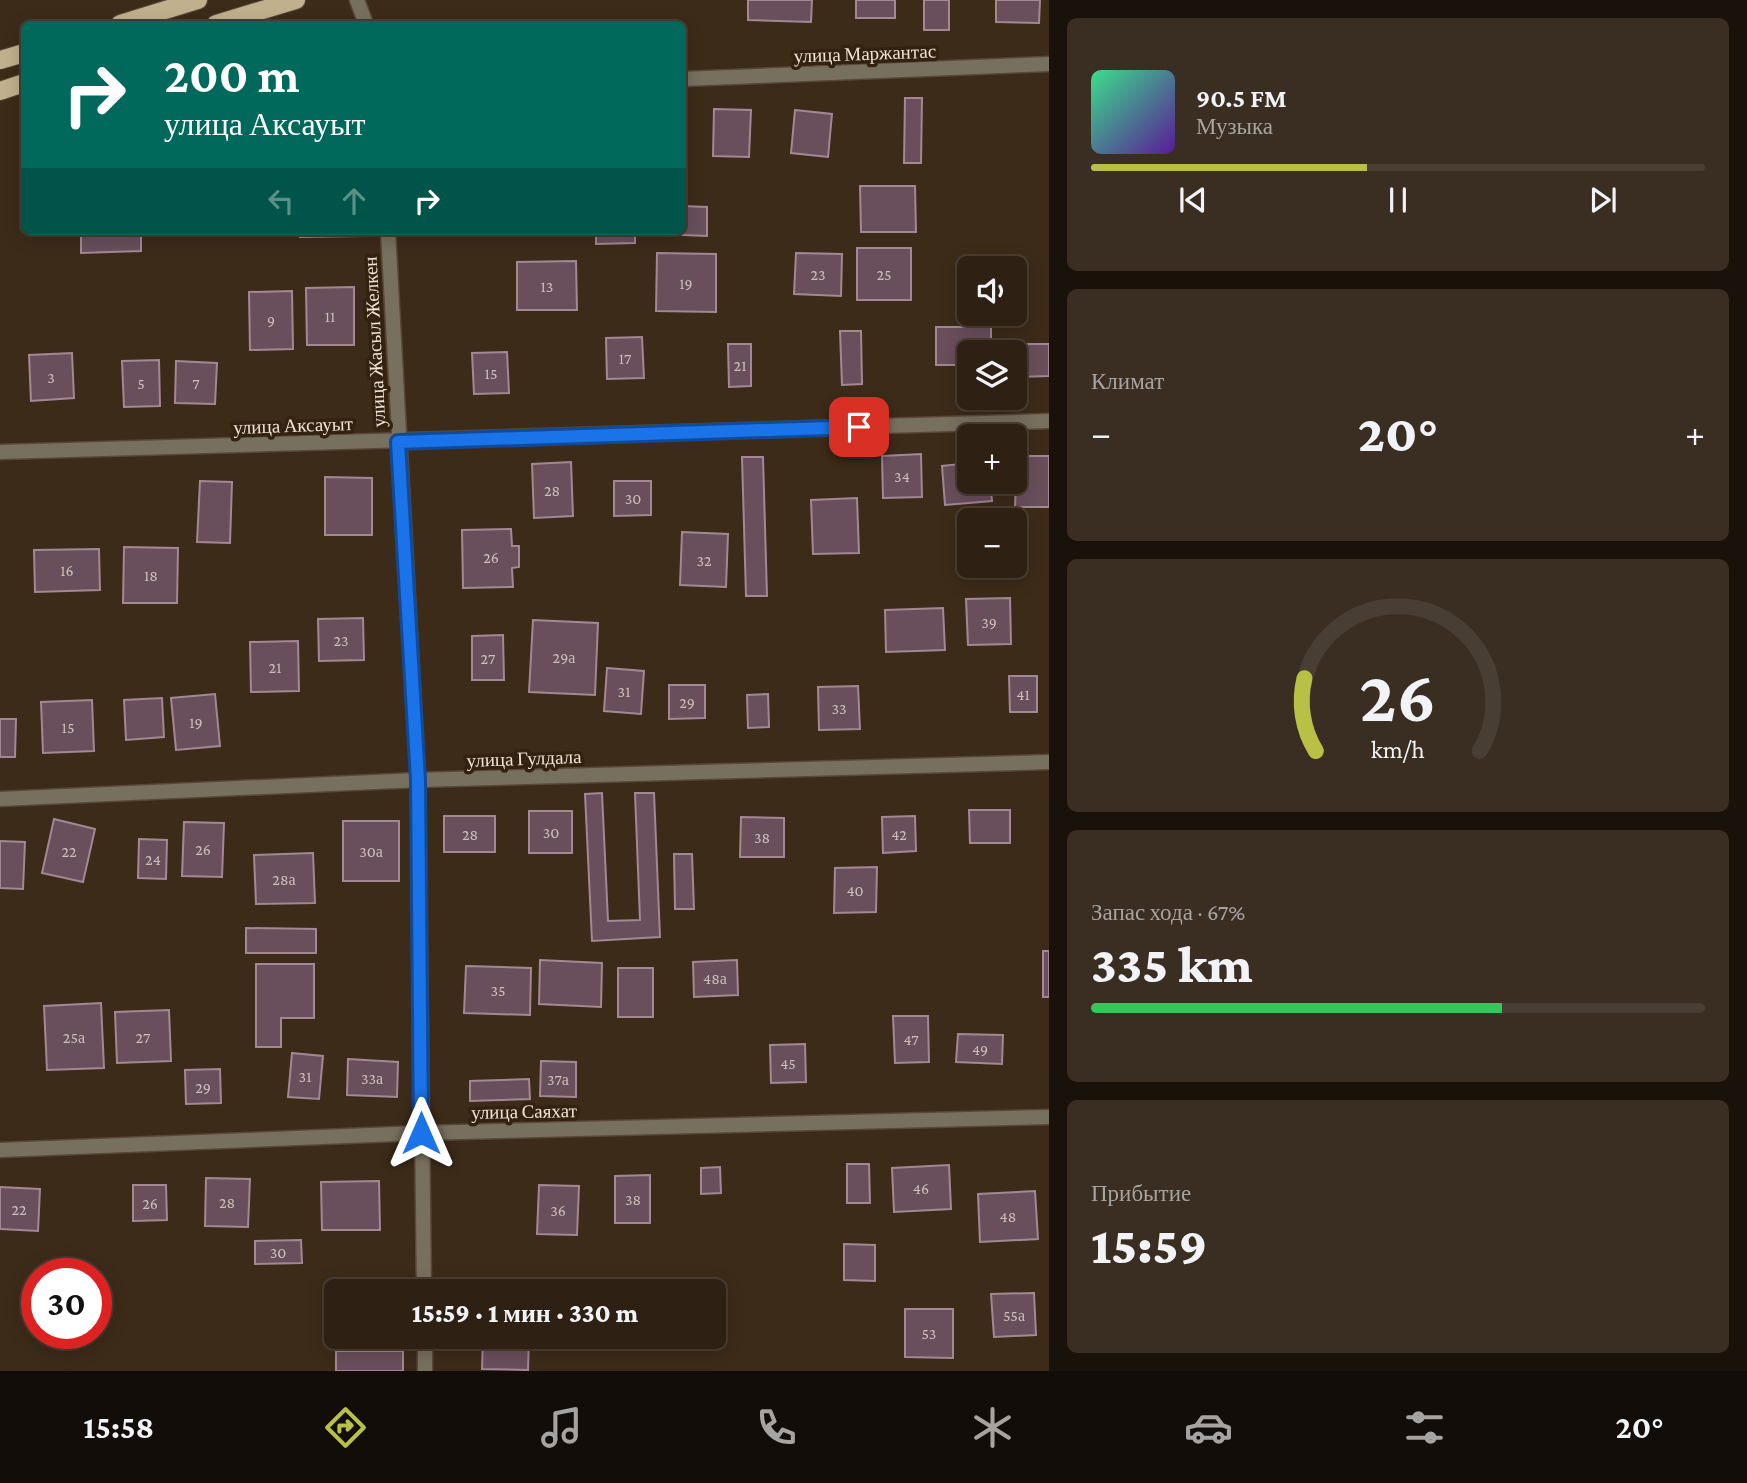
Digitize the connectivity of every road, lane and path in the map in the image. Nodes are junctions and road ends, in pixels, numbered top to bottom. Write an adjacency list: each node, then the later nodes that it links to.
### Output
1 (198, 0): 4 (main road)
2 (296, 0): 5 (main road)
3 (357, 0): 6 (street)
4 (130, 21)
5 (226, 21)
6 (365, 21)
7 (21, 54): 8 (main road)
8 (0, 61)
9 (1049, 64): 10 (street, улица Маржантас)
10 (686, 79)
11 (21, 84): 12 (main road)
12 (0, 91)
13 (388, 235): 15 (street, улица Жасыл Желкен)
14 (1049, 421): 15 (street, улица Аксауыт)
15 (398, 442): 16 (street, улица Аксауыт); 18 (street, улица Жасыл Желкен)
16 (0, 452)
17 (1049, 762): 18 (street, улица Гулдала)
18 (418, 780): 19 (street, улица Гулдала); 21 (street, улица Жасыл Желкен)
19 (0, 799)
20 (1049, 1117): 21 (street, улица Саяхат)
21 (421, 1133): 22 (street, улица Саяхат); 23 (street, улица Жасыл Желкен)
22 (0, 1150)
23 (424, 1279)
24 (425, 1349): 25 (street)
25 (425, 1371)

